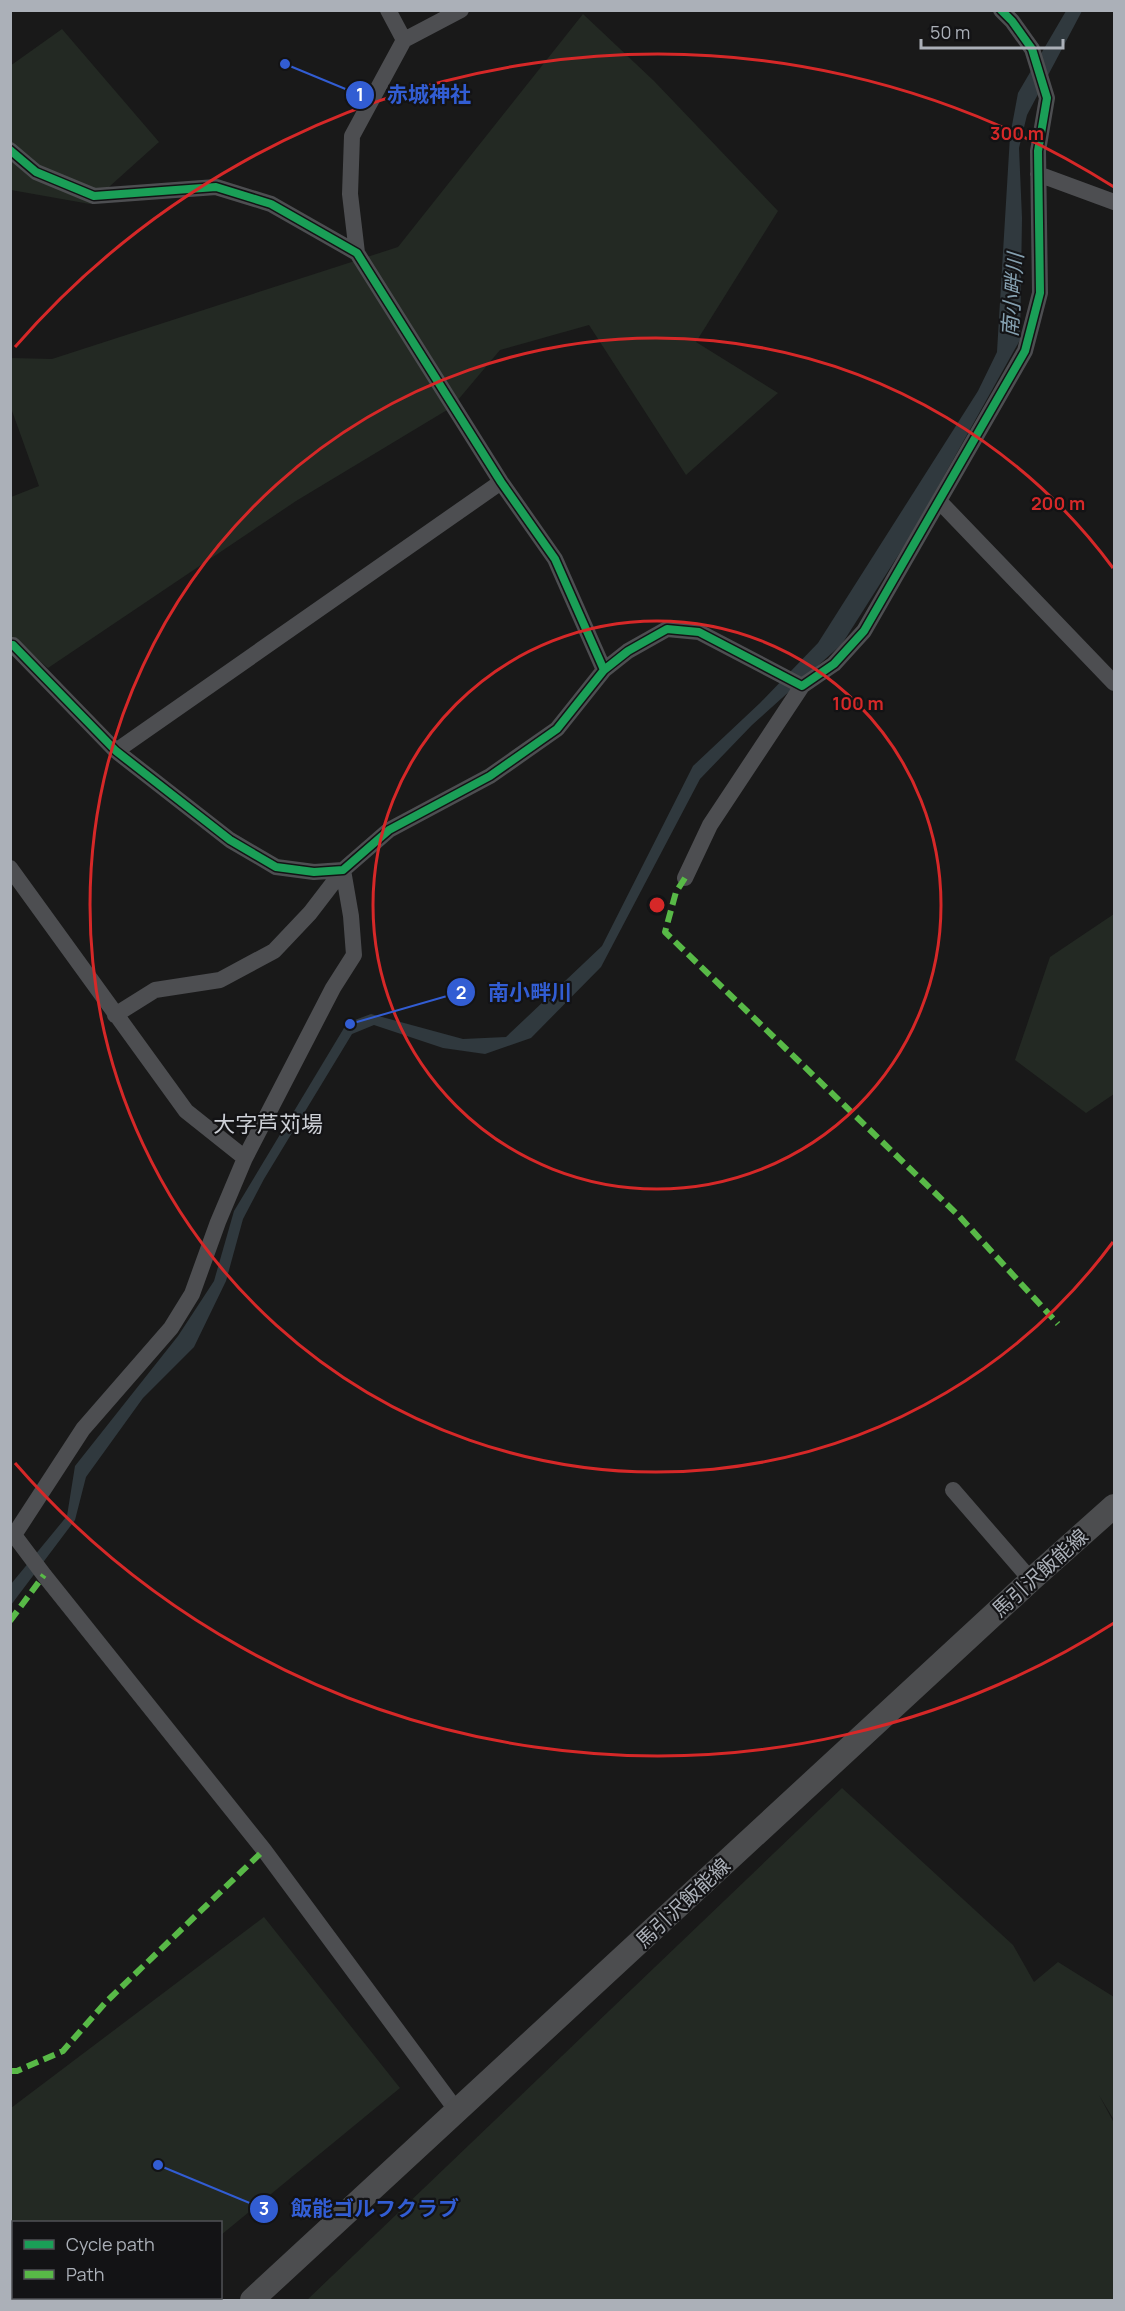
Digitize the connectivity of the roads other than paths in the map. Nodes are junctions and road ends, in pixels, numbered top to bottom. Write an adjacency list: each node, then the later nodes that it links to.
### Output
1 (388, 10): 4 (street)
2 (461, 10): 4 (street)
3 (1001, 10): 6 (street)
4 (404, 40): 8 (street)
5 (10, 150): 8 (street)
6 (1038, 174): 7 (street); 10 (street)
7 (1114, 202)
8 (357, 253): 9 (street)
9 (501, 482): 12 (street); 15 (street)
10 (940, 502): 13 (street); 14 (street)
11 (10, 645): 15 (street)
12 (604, 670): 14 (street); 17 (street)
13 (1114, 683)
14 (802, 686): 18 (street)
15 (116, 751): 17 (street)
16 (10, 868): 19 (street)
17 (344, 870): 19 (street); 20 (street)
18 (685, 878)
19 (115, 1015): 20 (street)
20 (245, 1158): 23 (street)
21 (953, 1490): 24 (street)
22 (1114, 1506): 24 (main road, 馬引沢飯能線)
23 (16, 1540): 25 (street)
24 (1031, 1580): 25 (main road, 馬引沢飯能線)
25 (457, 2111): 26 (main road, 馬引沢飯能線)
26 (252, 2301)

